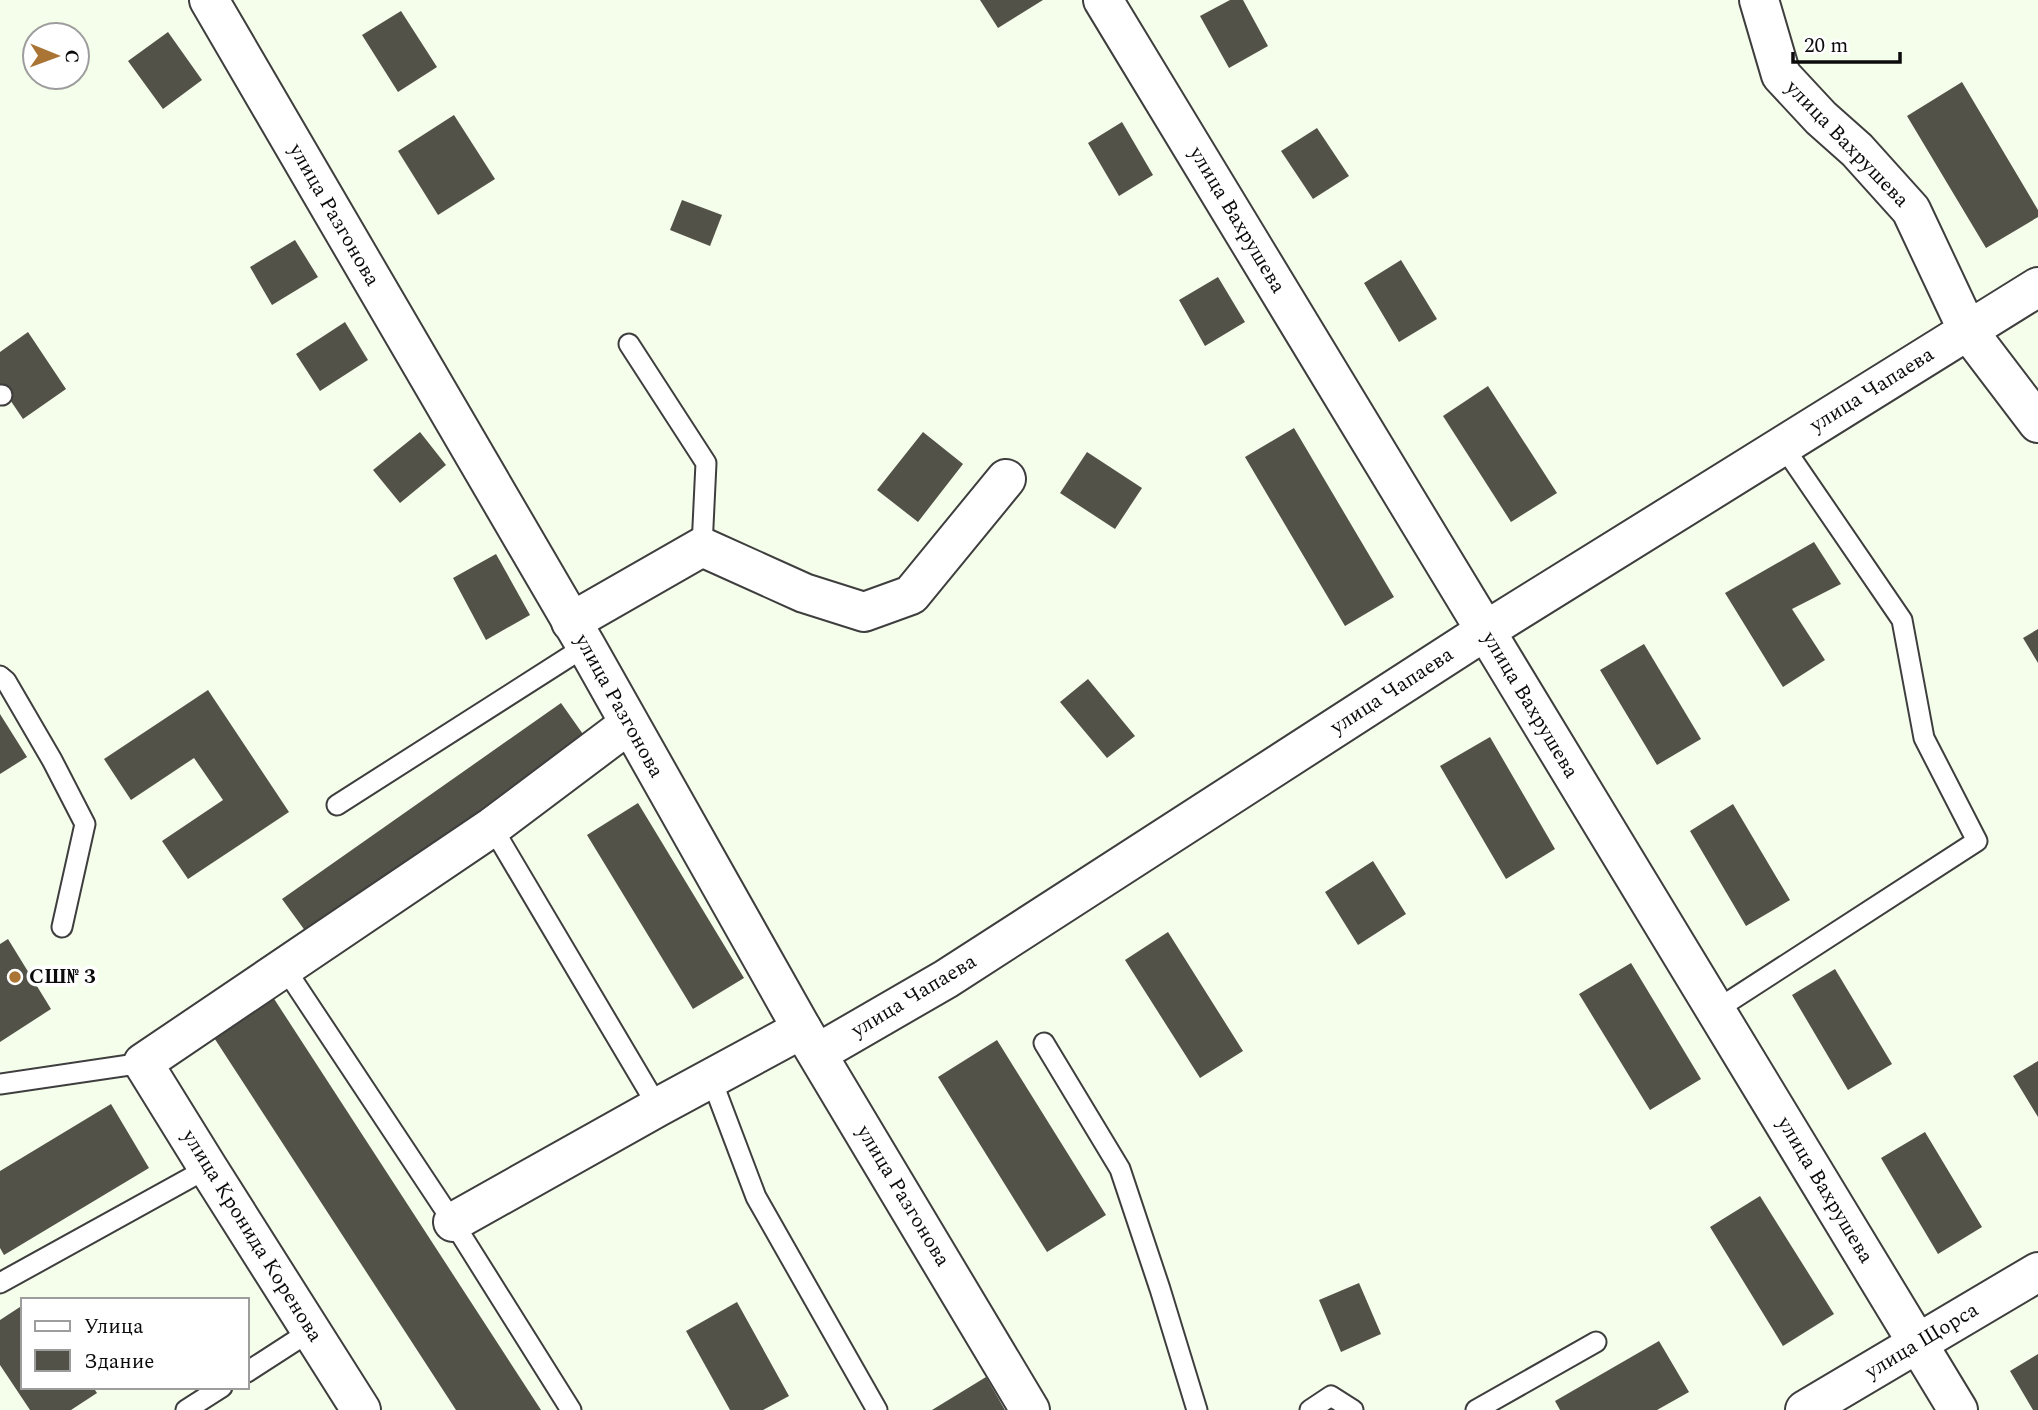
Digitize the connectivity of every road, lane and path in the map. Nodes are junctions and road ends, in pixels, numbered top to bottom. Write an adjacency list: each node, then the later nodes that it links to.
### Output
1 (209, 0): 12 (street, улица Разгонова)
2 (1103, 0): 11 (street, улица Вахрушева)
3 (1759, 0): 5 (street, улица Вахрушева)
4 (2038, 287): 5 (street, улица Чапаева)
5 (1968, 331): 7 (street, улица Вахрушева); 8 (street, улица Чапаева)
6 (629, 344): 10 (lane)
7 (2038, 423)
8 (1783, 446): 11 (street, улица Чапаева); 19 (lane)
9 (1006, 480): 10 (street)
10 (702, 547): 12 (street)
11 (1485, 631): 19 (street, улица Вахрушева); 20 (street, улица Чапаева)
12 (579, 634): 14 (street, улица Разгонова); 15 (lane)
13 (0, 676): 17 (lane)
14 (629, 724): 16 (street); 20 (street, улица Разгонова)
15 (337, 805)
16 (492, 827): 18 (street); 25 (lane)
17 (62, 927)
18 (284, 967): 22 (street); 27 (lane)
19 (1716, 1010): 32 (street, улица Вахрушева)
20 (810, 1041): 23 (street, улица Чапаева); 39 (street, улица Разгонова)
21 (1044, 1043): 40 (lane)
22 (143, 1063): 24 (lane); 26 (street, улица Кронида Коренова)
23 (711, 1078): 25 (street, улица Чапаева); 38 (lane)
24 (0, 1083)
25 (658, 1107): 27 (street, улица Чапаева)
26 (208, 1168): 29 (lane); 30 (street, улица Кронида Коренова)
27 (453, 1222): 37 (lane)
28 (2038, 1272): 32 (street, улица Щорса)
29 (1, 1280)
30 (312, 1330): 33 (lane); 36 (street, улица Кронида Коренова)
31 (1596, 1342): 43 (lane)
32 (1918, 1343): 44 (street, улица Щорса); 45 (street, улица Вахрушева)
33 (248, 1370)
34 (219, 1389): 35 (lane)
35 (186, 1410)
36 (361, 1410)
37 (571, 1410)
38 (877, 1410)
39 (1030, 1410)
40 (1197, 1410)
41 (1310, 1410): 42 (lane)
42 (1353, 1410)
43 (1476, 1410)
44 (1805, 1410)
45 (1958, 1410)

